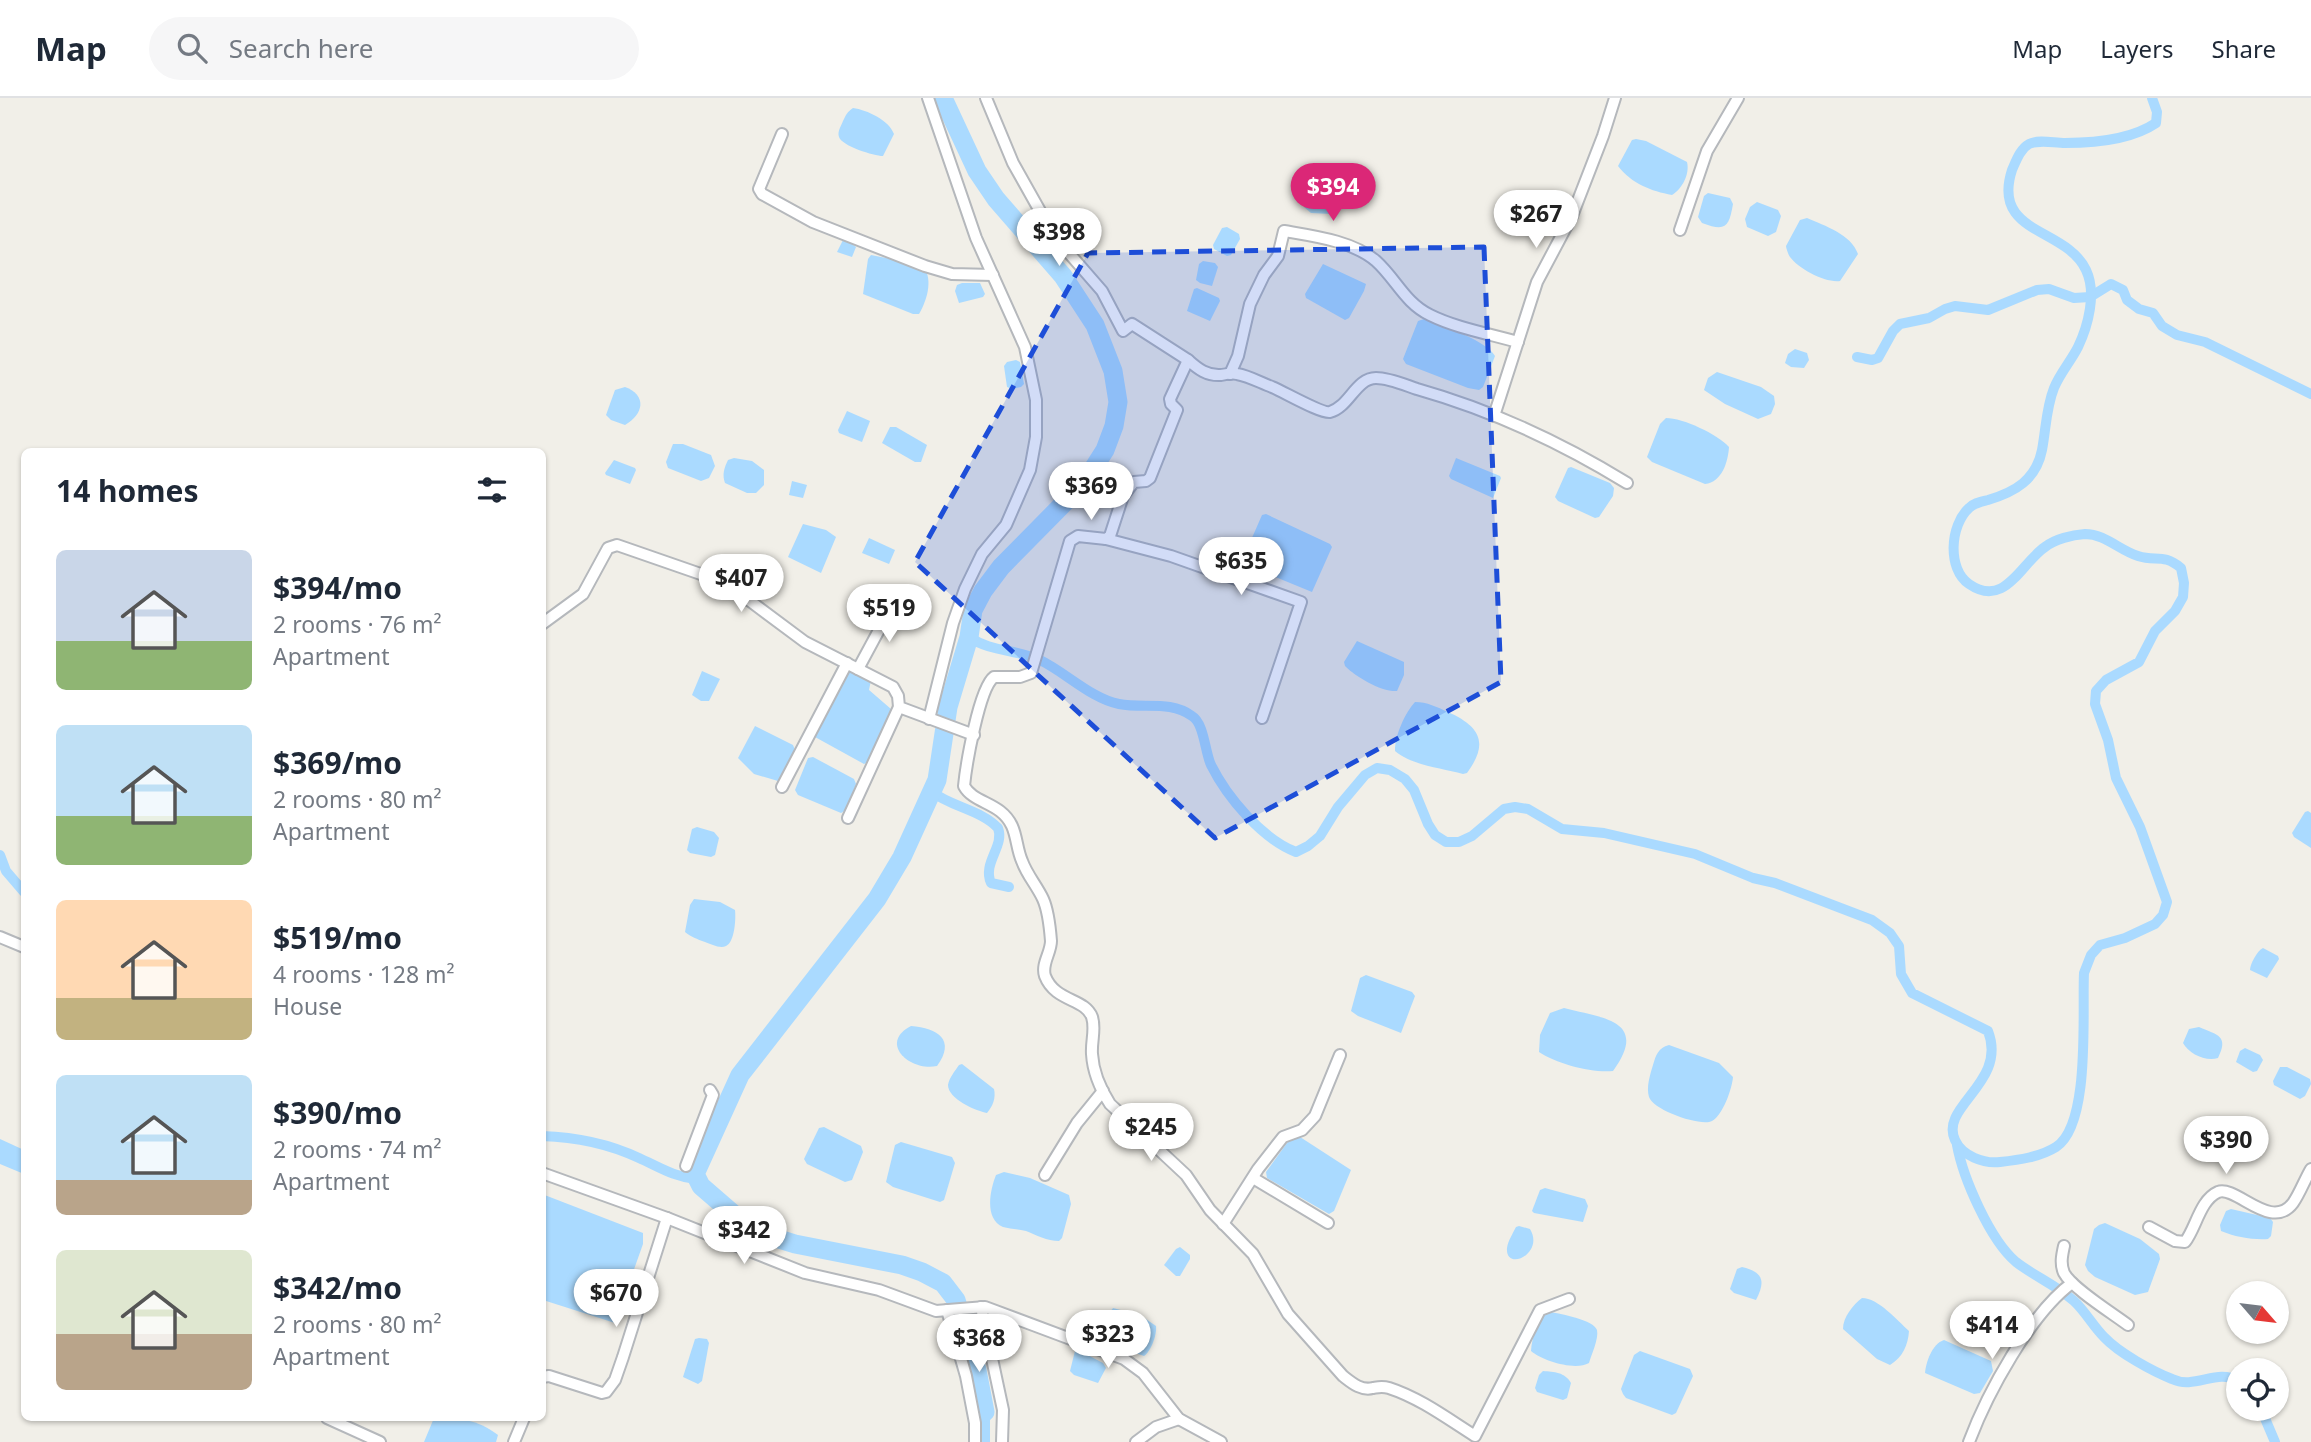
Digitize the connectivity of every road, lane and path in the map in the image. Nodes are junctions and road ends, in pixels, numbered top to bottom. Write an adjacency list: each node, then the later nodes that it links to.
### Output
1 (928, 98): 7 (street)
2 (986, 98): 9 (street)
3 (1615, 98): 8 (street)
4 (1738, 98): 6 (street)
5 (782, 134): 7 (street)
6 (1680, 230)
7 (993, 275): 20 (street)
8 (1518, 342): 10 (street); 11 (street)
9 (1188, 360): 10 (street); 13 (street)
10 (1230, 374): 11 (street)
11 (1494, 416): 12 (street)
12 (1627, 483)
13 (1106, 540): 19 (street); 21 (street)
14 (893, 604): 17 (street)
15 (546, 621): 16 (street)
16 (846, 663): 17 (street); 22 (street)
17 (858, 669): 18 (street)
18 (899, 707): 20 (street); 23 (street)
19 (1262, 718)
20 (933, 720): 21 (street)
21 (974, 735): 28 (street)
22 (782, 787)
23 (848, 818)
24 (0, 937): 25 (street)
25 (21, 946)
26 (1340, 1055): 33 (street)
27 (710, 1090): 29 (street)
28 (1103, 1091): 32 (street); 36 (street)
29 (686, 1166)
30 (2311, 1169): 37 (street)
31 (546, 1174): 34 (street)
32 (1045, 1175)
33 (1252, 1178): 35 (street); 36 (street)
34 (667, 1218): 42 (street); 44 (street)
35 (1328, 1223)
36 (1223, 1224): 48 (street)
37 (2149, 1227)
38 (2064, 1246): 39 (street)
39 (2070, 1285): 43 (street); 55 (street)
40 (1569, 1299): 48 (street)
41 (978, 1307): 42 (street); 45 (street); 52 (street)
42 (949, 1310): 51 (street)
43 (2128, 1325)
44 (546, 1376)
45 (1179, 1419): 53 (street); 54 (street)
46 (334, 1421): 49 (street)
47 (523, 1421): 50 (street)
48 (1479, 1439)
49 (380, 1442)
50 (514, 1442)
51 (975, 1442)
52 (1002, 1442)
53 (1136, 1442)
54 (1221, 1442)
55 (1969, 1442)

